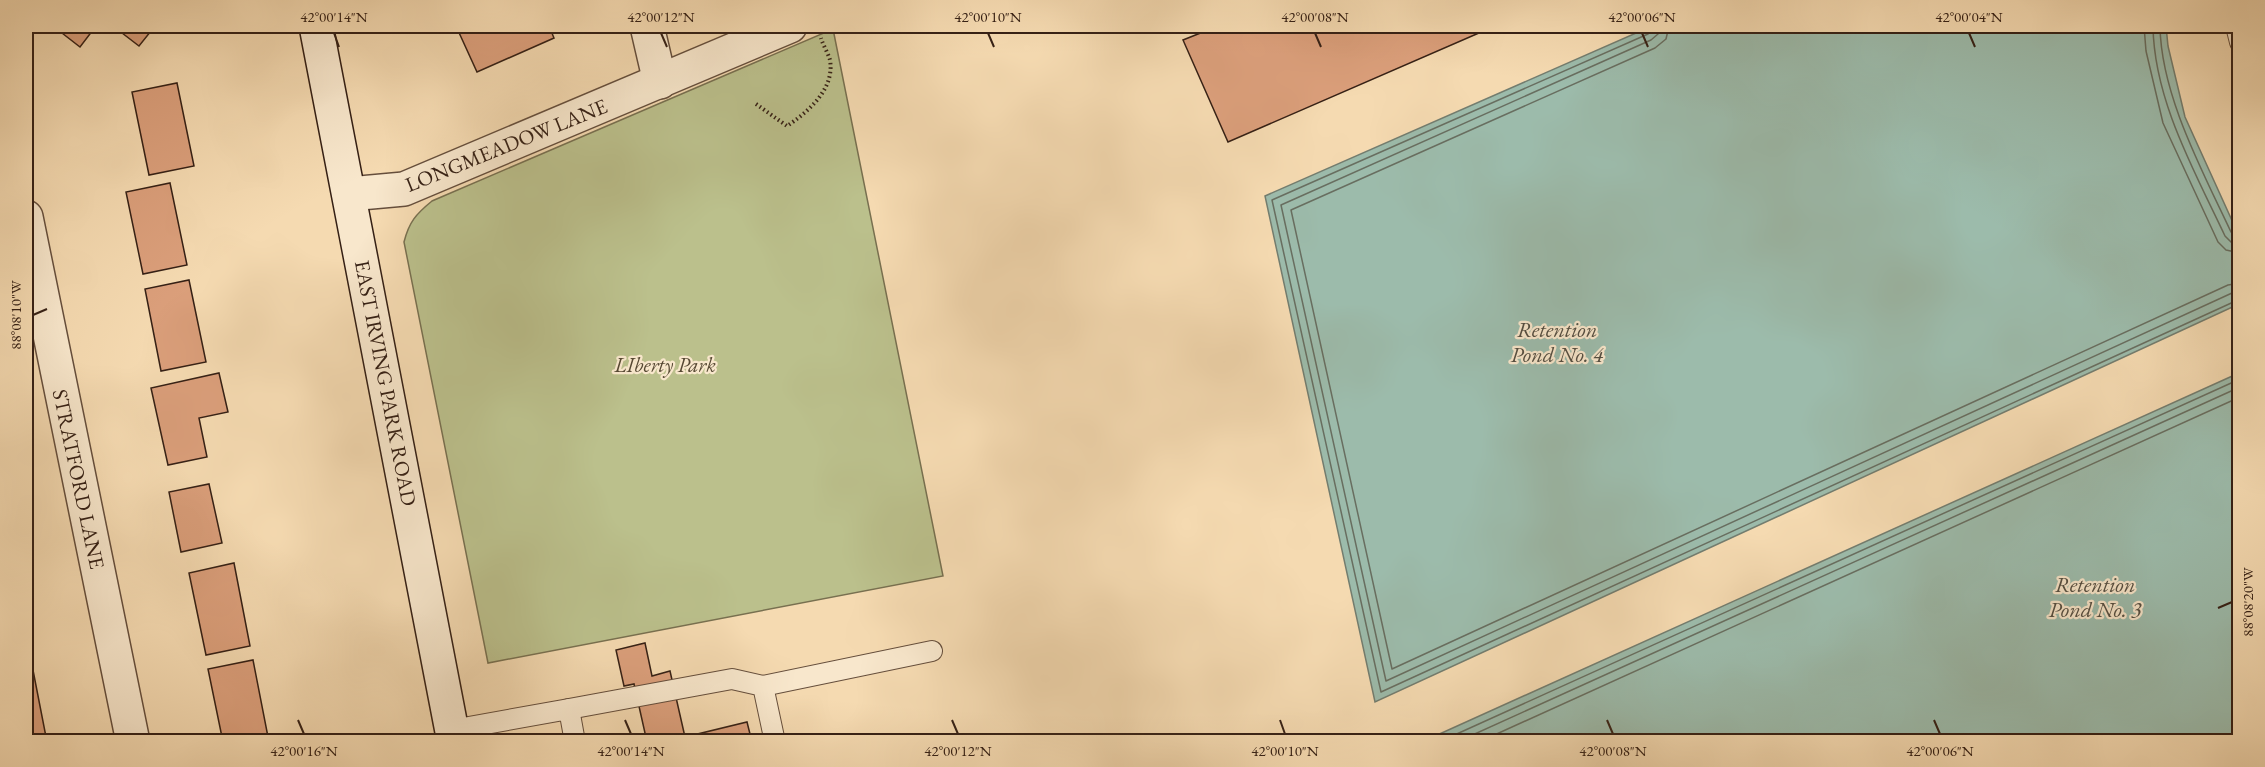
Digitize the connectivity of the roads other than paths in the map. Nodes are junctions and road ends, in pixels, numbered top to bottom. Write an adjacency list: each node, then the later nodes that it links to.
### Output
1 (316, 26): 7 (street, EAST IRVING PARK ROAD)
2 (647, 26): 6 (street)
3 (2236, 26): 5 (lane)
4 (794, 28): 6 (street, LONGMEADOW LANE)
5 (2240, 42)
6 (660, 82): 7 (street, LONGMEADOW LANE)
7 (349, 194): 12 (street, EAST IRVING PARK ROAD)
8 (26, 217): 13 (street, STRATFORD LANE)
9 (932, 651): 10 (lane)
10 (763, 686): 11 (lane); 15 (lane)
11 (569, 709): 12 (lane); 14 (lane)
12 (453, 736)
13 (132, 741)
14 (575, 741)
15 (775, 741)

